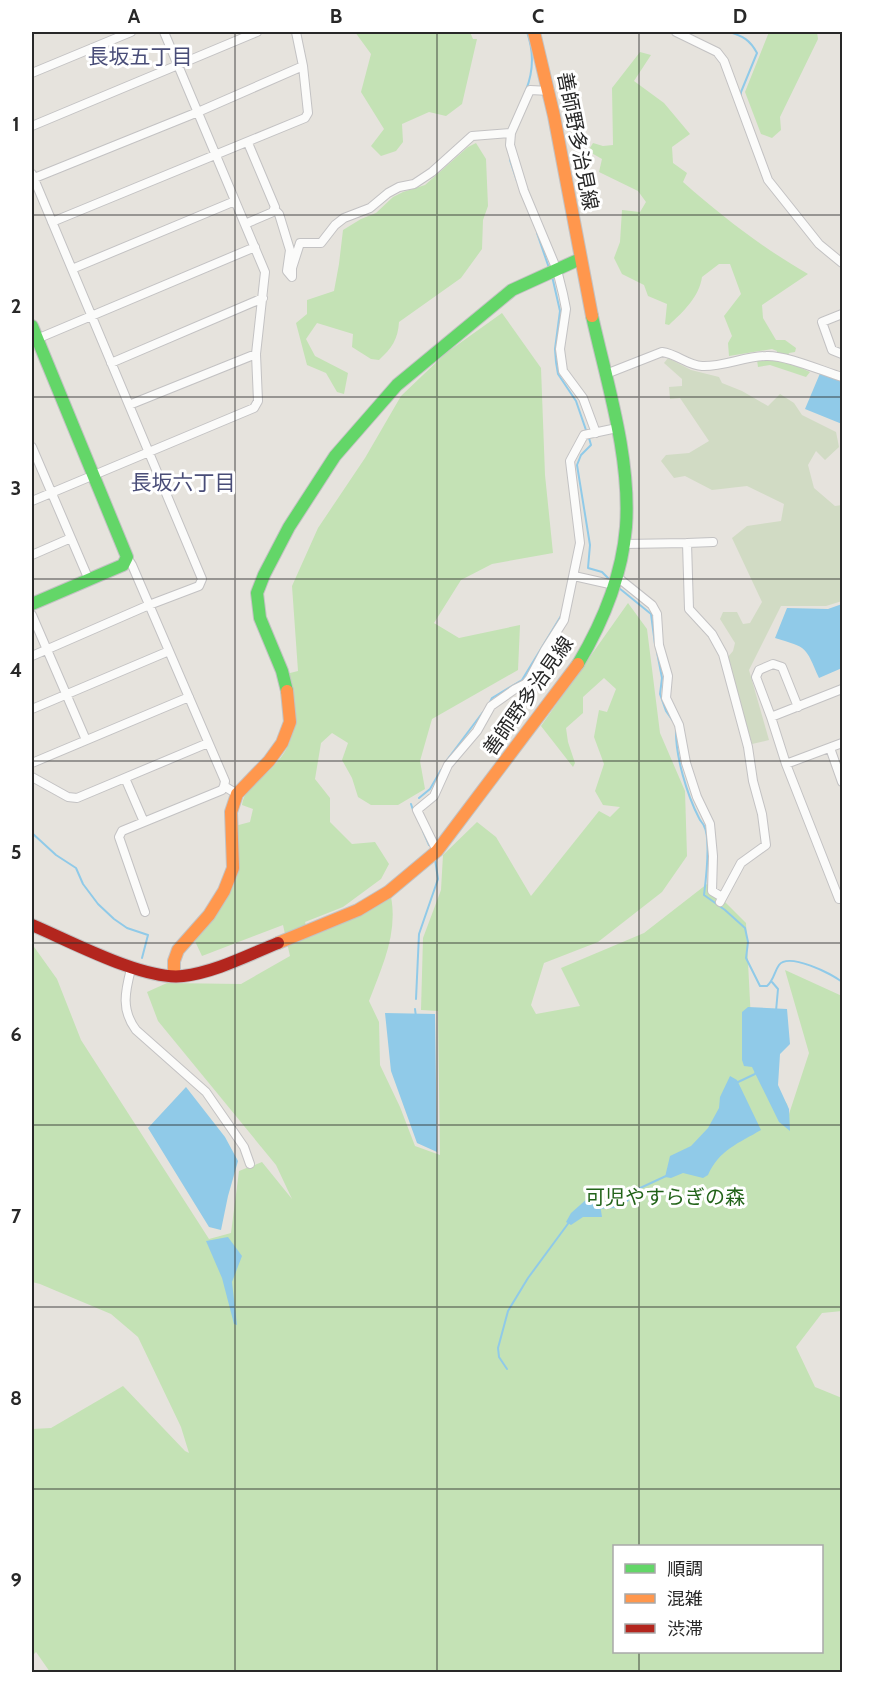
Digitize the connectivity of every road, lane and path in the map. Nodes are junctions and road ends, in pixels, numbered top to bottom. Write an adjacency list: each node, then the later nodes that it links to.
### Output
1 (131, 32): 9 (street)
2 (164, 32): 7 (street)
3 (257, 32): 7 (street)
4 (296, 32): 8 (street)
5 (534, 32): 10 (main road, 善師野多治見線)
6 (676, 32): 23 (street)
7 (178, 64): 11 (street); 12 (street)
8 (303, 66): 11 (street); 14 (street)
9 (32, 73)
10 (549, 91): 13 (street); 22 (main road, 善師野多治見線)
11 (198, 112): 15 (street); 16 (street)
12 (32, 126)
13 (511, 133): 18 (street); 25 (street)
14 (248, 143): 15 (street); 18 (street)
15 (216, 155): 17 (street); 19 (street)
16 (32, 177): 19 (street)
17 (235, 201): 20 (street); 24 (street)
18 (274, 210): 20 (street)
19 (52, 222): 24 (street)
20 (245, 224): 21 (street)
21 (255, 248): 26 (street); 28 (street)
22 (580, 259): 25 (main road); 34 (main road, 善師野多治見線)
23 (843, 263)
24 (72, 269): 28 (street)
25 (551, 272): 38 (street); 75 (main road)
26 (264, 298): 31 (street); 33 (street)
27 (843, 314): 32 (street)
28 (90, 316): 30 (street); 33 (street)
29 (32, 326): 30 (main road)
30 (34, 340): 41 (main road)
31 (256, 354): 36 (street); 40 (street)
32 (843, 354)
33 (111, 363): 36 (street)
34 (606, 374): 35 (street); 37 (main road, 善師野多治見線)
35 (843, 377)
36 (129, 405): 40 (street)
37 (617, 428): 38 (street); 47 (main road, 善師野多治見線)
38 (591, 433): 50 (street)
39 (32, 447): 42 (street)
40 (147, 452): 41 (street); 54 (street)
41 (93, 474): 42 (street); 49 (main road)
42 (52, 492): 43 (street); 44 (street)
43 (32, 501)
44 (71, 538): 48 (street); 51 (street)
45 (713, 542): 46 (street)
46 (687, 543): 47 (street); 52 (street)
47 (624, 544): 52 (main road, 善師野多治見線)
48 (32, 555)
49 (127, 557): 51 (main road); 54 (street)
50 (574, 576): 52 (street); 77 (street)
51 (89, 580): 53 (main road)
52 (613, 581): 77 (main road, 善師野多治見線)
53 (32, 604)
54 (149, 605): 56 (street); 57 (street)
55 (32, 615): 56 (street)
56 (47, 649): 58 (street); 60 (street)
57 (169, 651): 60 (street); 61 (street)
58 (32, 656)
59 (843, 689): 62 (street)
60 (66, 694): 63 (street); 65 (street)
61 (189, 697): 65 (street); 66 (street)
62 (798, 706): 64 (street); 64 (street)
63 (32, 709)
64 (771, 717): 70 (street)
65 (86, 740): 69 (street)
66 (208, 743): 72 (street); 74 (street)
67 (843, 743): 68 (street)
68 (830, 748): 70 (street); 73 (street)
69 (32, 763)
70 (786, 764): 78 (street)
71 (32, 777): 72 (street)
72 (125, 778): 76 (street)
73 (843, 782)
74 (224, 786): 75 (street); 76 (street)
75 (237, 794): 82 (main road)
76 (144, 822): 79 (street)
77 (437, 852): 82 (main road, 善師野多治見線)
78 (843, 898)
79 (145, 912)
80 (32, 925): 81 (main road, 善師野多治見線)
81 (131, 969): 82 (main road, 善師野多治見線); 83 (street)
82 (174, 976)
83 (250, 1164)

